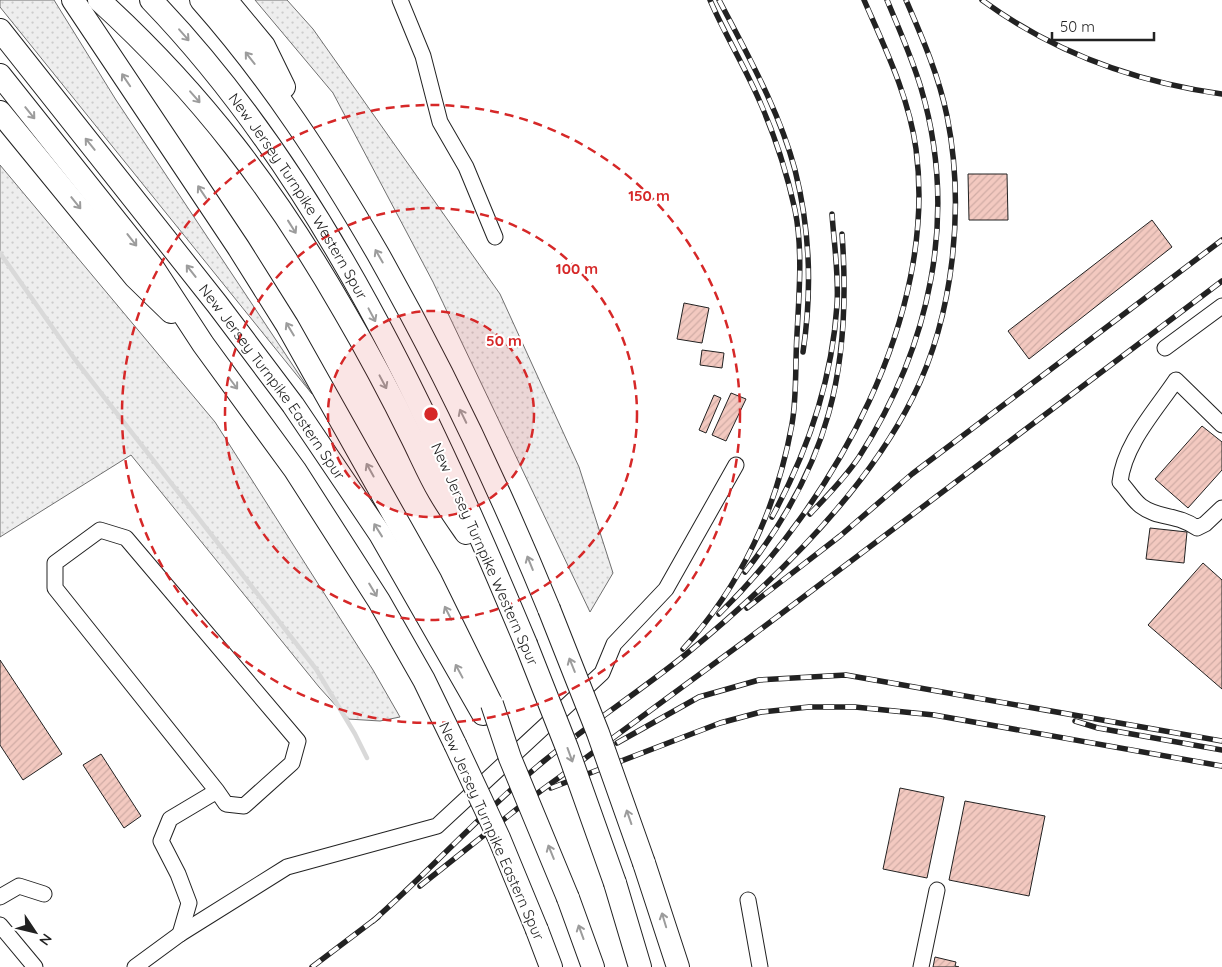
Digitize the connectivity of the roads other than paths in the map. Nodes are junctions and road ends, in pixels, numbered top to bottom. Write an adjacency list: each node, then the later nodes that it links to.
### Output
1 (73, 0): 19 (highway, New Jersey Turnpike Eastern Spur, one-way to 1)
2 (100, 0): 18 (highway, one-way to 18)
3 (151, 0): 18 (highway, New Jersey Turnpike Western Spur, one-way to 18)
4 (201, 0): 10 (highway, one-way to 4)
5 (226, 0): 10 (highway)
6 (400, 0): 11 (street)
7 (0, 30): 19 (highway, New Jersey Turnpike Eastern Spur, one-way to 7)
8 (0, 75): 13 (highway, New Jersey Turnpike Eastern Spur, one-way to 13)
9 (0, 112): 13 (highway, New Jersey Turnpike Eastern Spur, one-way to 13)
10 (318, 155): 32 (highway, one-way to 10, bridge)
11 (495, 237)
12 (1222, 306): 14 (street)
13 (203, 344): 29 (highway, New Jersey Turnpike Eastern Spur, one-way to 29, bridge)
14 (1165, 348)
15 (1222, 425): 17 (street)
16 (736, 465): 26 (street)
17 (1222, 508)
18 (500, 582): 31 (highway, New Jersey Turnpike Western Spur, one-way to 31, bridge)
19 (487, 709): 30 (highway, New Jersey Turnpike Eastern Spur, one-way to 19, bridge)
20 (217, 791): 20 (street); 26 (street)
21 (937, 890): 34 (street)
22 (44, 894): 23 (street)
23 (0, 897)
24 (748, 900): 33 (street)
25 (1, 928): 27 (street)
26 (180, 934): 28 (street)
27 (35, 967)
28 (135, 967)
29 (551, 967)
30 (593, 967)
31 (640, 967)
32 (678, 967)
33 (760, 967)
34 (921, 967)

